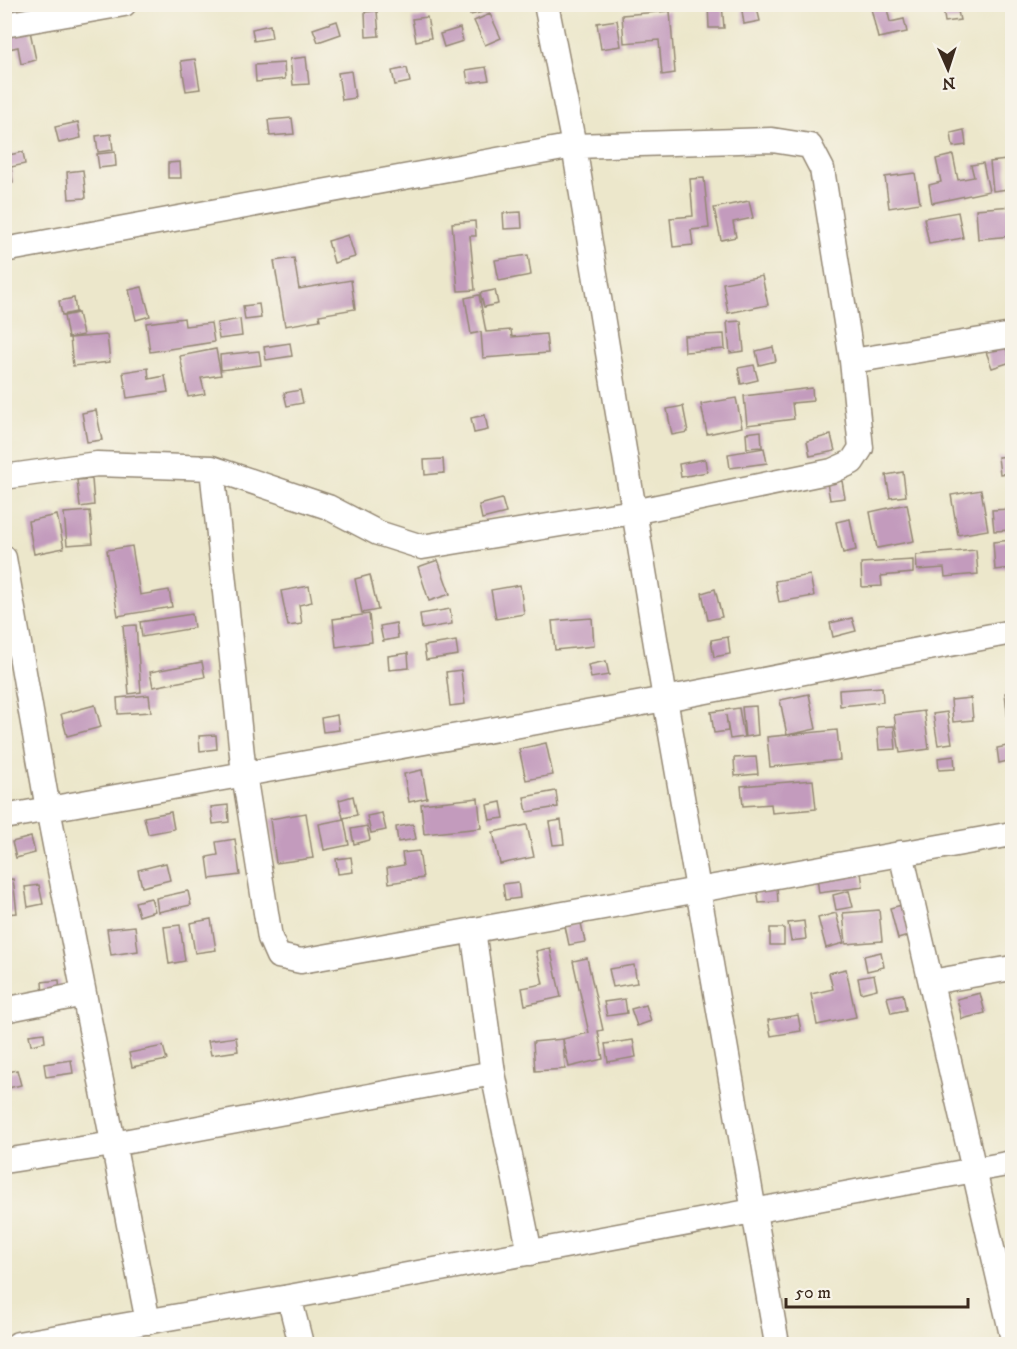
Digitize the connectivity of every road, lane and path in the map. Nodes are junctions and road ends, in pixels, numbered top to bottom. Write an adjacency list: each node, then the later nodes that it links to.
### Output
1 (124, 4): 3 (street)
2 (546, 4): 4 (street)
3 (4, 25)
4 (574, 146): 5 (street); 7 (street); 10 (street)
5 (4, 250)
6 (1012, 335): 7 (street)
7 (852, 361): 10 (street)
8 (212, 468): 9 (street); 10 (street); 14 (street)
9 (4, 477)
10 (633, 512): 13 (street)
11 (4, 558): 15 (street)
12 (1012, 632): 13 (street)
13 (665, 699): 14 (street); 19 (street)
14 (244, 774): 15 (street); 20 (street)
15 (48, 809): 16 (street); 23 (street)
16 (4, 817)
17 (1012, 834): 18 (street)
18 (901, 853): 19 (street); 22 (street)
19 (697, 890): 20 (street); 30 (street)
20 (473, 930): 25 (street)
21 (1012, 968): 22 (street)
22 (931, 982): 29 (street)
23 (84, 994): 24 (street); 26 (street)
24 (4, 1010)
25 (494, 1073): 26 (street); 31 (street)
26 (113, 1144): 27 (street); 33 (street)
27 (4, 1161)
28 (1012, 1163): 29 (street)
29 (976, 1169): 30 (street); 34 (street)
30 (754, 1210): 31 (street); 37 (street)
31 (530, 1253): 32 (street)
32 (289, 1297): 33 (street); 36 (street)
33 (148, 1322): 35 (street)
34 (1012, 1335)
35 (18, 1344)
36 (301, 1344)
37 (777, 1344)

